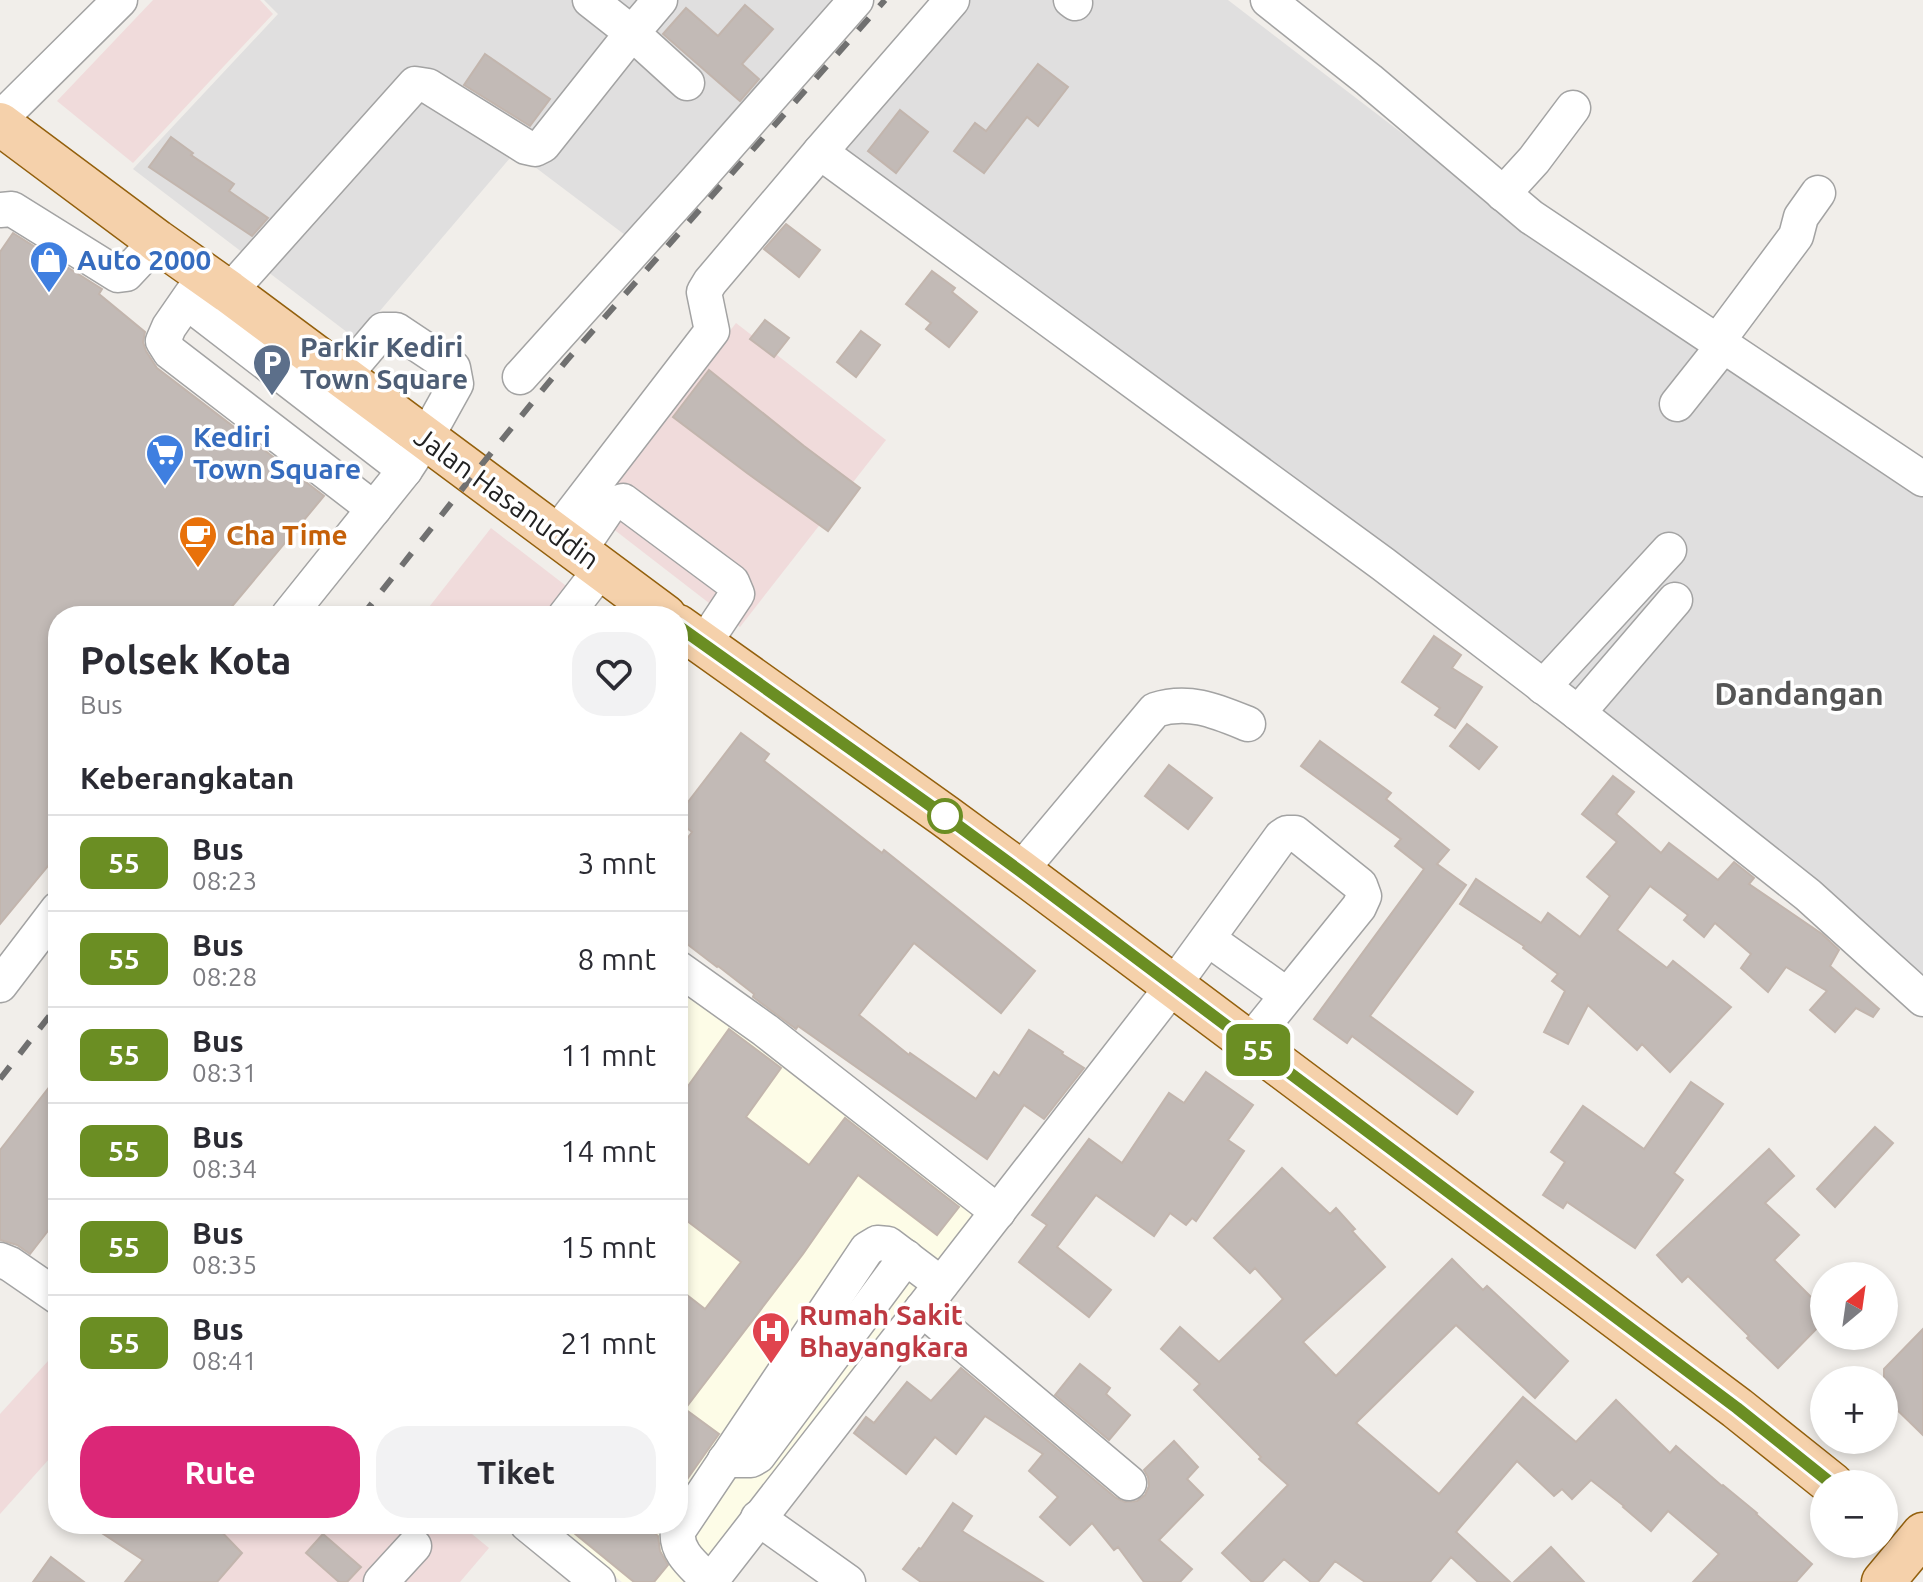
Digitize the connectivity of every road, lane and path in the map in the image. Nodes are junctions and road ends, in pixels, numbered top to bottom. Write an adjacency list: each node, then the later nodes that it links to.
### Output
1 (120, 0): 10 (street)
2 (590, 0): 7 (street)
3 (660, 0): 7 (street)
4 (856, 0): 19 (street)
5 (952, 0): 11 (street)
6 (1271, 1): 13 (street)
7 (632, 33): 8 (street); 16 (street)
8 (687, 83)
9 (1573, 108): 13 (street)
10 (0, 122): 15 (main road, Jalan Hasanuddin)
11 (820, 152): 25 (street); 31 (street)
12 (1818, 193): 17 (street)
13 (1503, 194): 17 (street)
14 (0, 210): 15 (street)
15 (157, 241): 16 (main road, Jalan Hasanuddin)
16 (207, 289): 18 (main road, Jalan Hasanuddin); 21 (street); 23 (street)
17 (1720, 344): 20 (street); 22 (street)
18 (343, 377): 21 (main road, Jalan Hasanuddin); 21 (street)
19 (520, 377)
20 (1677, 404)
21 (416, 454): 23 (street); 25 (main road, Jalan Hasanuddin)
22 (1923, 479)
23 (374, 509): 27 (street)
24 (1669, 550): 31 (street)
25 (579, 551): 28 (street); 29 (main road, Jalan Hasanuddin); 30 (street)
26 (1675, 600): 32 (street)
27 (296, 606)
28 (567, 606)
29 (652, 606)
30 (691, 636): 34 (main road)
31 (1543, 687): 32 (street)
32 (1578, 713): 41 (street)
33 (1248, 724): 34 (street)
34 (1020, 871): 39 (main road)
35 (48, 922): 38 (street)
36 (1208, 939): 39 (street); 40 (street); 40 (street)
37 (688, 975): 43 (street)
38 (0, 985)
39 (1173, 986): 42 (main road); 43 (street)
40 (1287, 995): 42 (street)
41 (1923, 999)
42 (1249, 1043): 47 (main road)
43 (998, 1212): 46 (street)
44 (0, 1260): 45 (street)
45 (48, 1290)
46 (932, 1296): 48 (street); 49 (street); 50 (street)
47 (1814, 1470)
48 (1129, 1483)
49 (688, 1516)
50 (758, 1518): 57 (street); 58 (street)
51 (539, 1534): 56 (street)
52 (678, 1534): 57 (street)
53 (1910, 1543): 59 (main road)
54 (414, 1546): 55 (street)
55 (381, 1582)
56 (598, 1582)
57 (710, 1582)
58 (848, 1582)
59 (1883, 1582)

